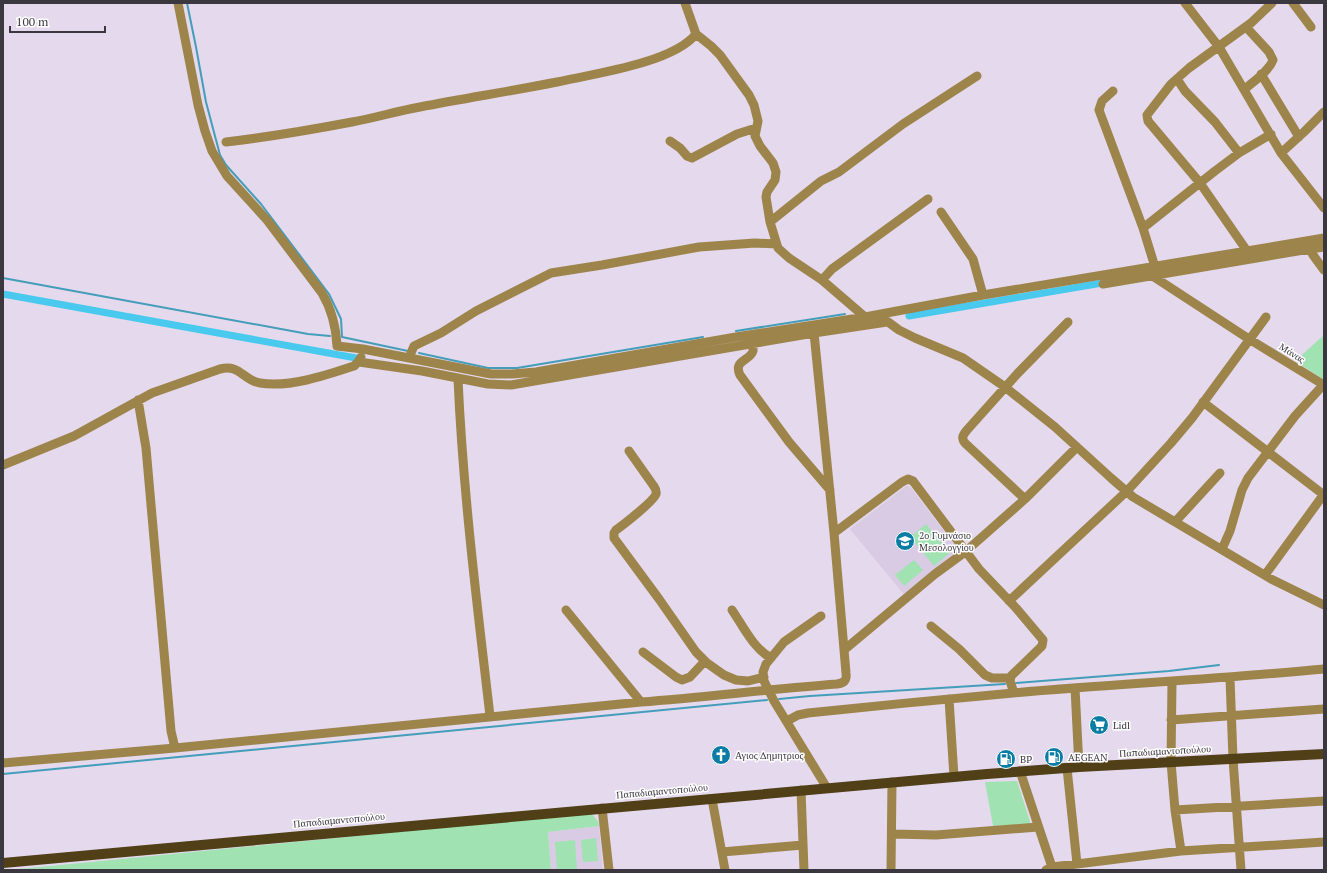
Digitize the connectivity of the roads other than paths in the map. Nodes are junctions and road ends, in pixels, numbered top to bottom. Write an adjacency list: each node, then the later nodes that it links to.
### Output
1 (178, 3): 47 (street)
2 (685, 3): 8 (street)
3 (1185, 3): 9 (street)
4 (1272, 3): 6 (street)
5 (1294, 3): 7 (street)
6 (1246, 27): 9 (street); 10 (street)
7 (1311, 27)
8 (696, 34): 16 (street); 20 (street)
9 (1219, 47): 12 (street); 13 (street)
10 (1261, 74): 13 (street); 18 (street)
11 (977, 76): 27 (street)
12 (1177, 79): 21 (street); 23 (street)
13 (1245, 89): 17 (street)
14 (1113, 91): 28 (street)
15 (1324, 112): 18 (street)
16 (756, 128): 19 (street); 27 (street)
17 (1271, 134): 21 (street); 22 (street)
18 (1299, 137): 22 (street)
19 (670, 141)
20 (226, 142)
21 (1239, 153): 23 (street)
22 (1281, 153): 25 (street)
23 (1200, 183): 28 (street); 33 (street)
24 (928, 199): 36 (street)
25 (1324, 208)
26 (941, 212): 38 (street)
27 (770, 222): 30 (street)
28 (1143, 228): 35 (street)
29 (1324, 238): 33 (street)
30 (776, 244): 36 (street); 48 (street)
31 (1324, 247): 32 (street)
32 (1310, 249): 34 (street); 35 (street)
33 (1246, 251): 35 (street)
34 (1324, 270)
35 (1153, 271): 37 (street); 38 (street); 45 (street, Μάνας)
36 (822, 280): 40 (street)
37 (1103, 284)
38 (983, 295): 39 (street)
39 (880, 315): 40 (street); 42 (street)
40 (865, 317): 48 (street)
41 (1266, 317): 45 (street)
42 (887, 322): 44 (street); 52 (street)
43 (1068, 322): 52 (street)
44 (814, 333): 46 (street); 60 (street)
45 (1249, 339): 51 (street, Μάνας); 54 (street)
46 (753, 344): 50 (street); 60 (street)
47 (363, 350): 48 (street); 49 (street)
48 (411, 358)
49 (359, 362): 50 (street); 53 (street)
50 (458, 379): 90 (street)
51 (1324, 385): 57 (street)
52 (1006, 388): 55 (street); 63 (street)
53 (138, 400): 58 (street); 94 (street)
54 (1203, 402): 57 (street); 61 (street)
55 (1077, 447): 61 (street); 63 (street)
56 (629, 451): 78 (street)
57 (1268, 453): 62 (street); 66 (street)
58 (3, 465)
59 (1220, 473): 64 (street)
60 (830, 490): 65 (street)
61 (1127, 491): 64 (street); 69 (street)
62 (1324, 494): 68 (street)
63 (1025, 499): 67 (street)
64 (1175, 522): 66 (street)
65 (834, 533): 67 (street); 75 (street)
66 (1222, 549): 68 (street)
67 (965, 552): 69 (street); 75 (street)
68 (1264, 574): 70 (street)
69 (1009, 601): 81 (street)
70 (1324, 605)
71 (566, 610): 88 (street)
72 (732, 610): 77 (street)
73 (821, 616): 77 (street)
74 (932, 626): 81 (street)
75 (844, 650): 85 (street)
76 (643, 652): 78 (street)
77 (771, 658): 80 (street)
78 (705, 661): 80 (street)
79 (1324, 669): 82 (street)
80 (764, 677): 85 (street)
81 (1010, 678): 86 (street)
82 (1230, 678): 83 (street); 91 (street)
83 (1172, 682): 84 (street); 92 (street)
84 (1075, 688): 86 (street); 99 (street)
85 (769, 690): 88 (street); 93 (street)
86 (1014, 693): 87 (street)
87 (949, 699): 93 (street); 102 (street)
88 (641, 702): 90 (street)
89 (1324, 710): 91 (street)
90 (490, 716): 94 (street)
91 (1232, 716): 92 (street); 96 (street)
92 (1171, 720): 97 (street)
93 (787, 721): 104 (street)
94 (175, 748): 98 (street)
95 (1324, 754): 96 (main road, Παπαδιαμαντοπούλου)
96 (1233, 759): 97 (main road, Παπαδιαμαντοπούλου); 108 (street)
97 (1170, 762): 99 (main road, Παπαδιαμαντοπούλου); 110 (street)
98 (3, 763)
99 (1079, 767): 100 (main road, Παπαδιαμαντοπούλου)
100 (1067, 768): 101 (main road, Παπαδιαμαντοπούλου); 119 (street)
101 (1020, 771): 102 (main road, Παπαδιαμαντοπούλου); 111 (street)
102 (954, 777): 103 (main road, Παπαδιαμαντοπούλου)
103 (892, 782): 104 (main road, Παπαδιαμαντοπούλου); 112 (street)
104 (827, 788): 105 (main road, Παπαδιαμαντοπούλου)
105 (802, 790): 106 (main road, Παπαδιαμαντοπούλου); 114 (street)
106 (712, 799): 109 (main road, Παπαδιαμαντοπούλου); 117 (street)
107 (1324, 801): 108 (street)
108 (1237, 806): 110 (street); 115 (street)
109 (602, 808): 118 (main road, Παπαδιαμαντοπούλου); 121 (street)
110 (1175, 810): 116 (street)
111 (1038, 826): 112 (street); 120 (street)
112 (892, 834): 124 (street)
113 (1324, 842): 115 (street)
114 (803, 844): 117 (street); 123 (street)
115 (1239, 848): 116 (street); 125 (street)
116 (1181, 851): 119 (street)
117 (722, 852): 122 (street)
118 (3, 863)
119 (1077, 864): 120 (street)
120 (1050, 869)
121 (609, 870)
122 (725, 870)
123 (804, 870)
124 (891, 870)
125 (1241, 870)

